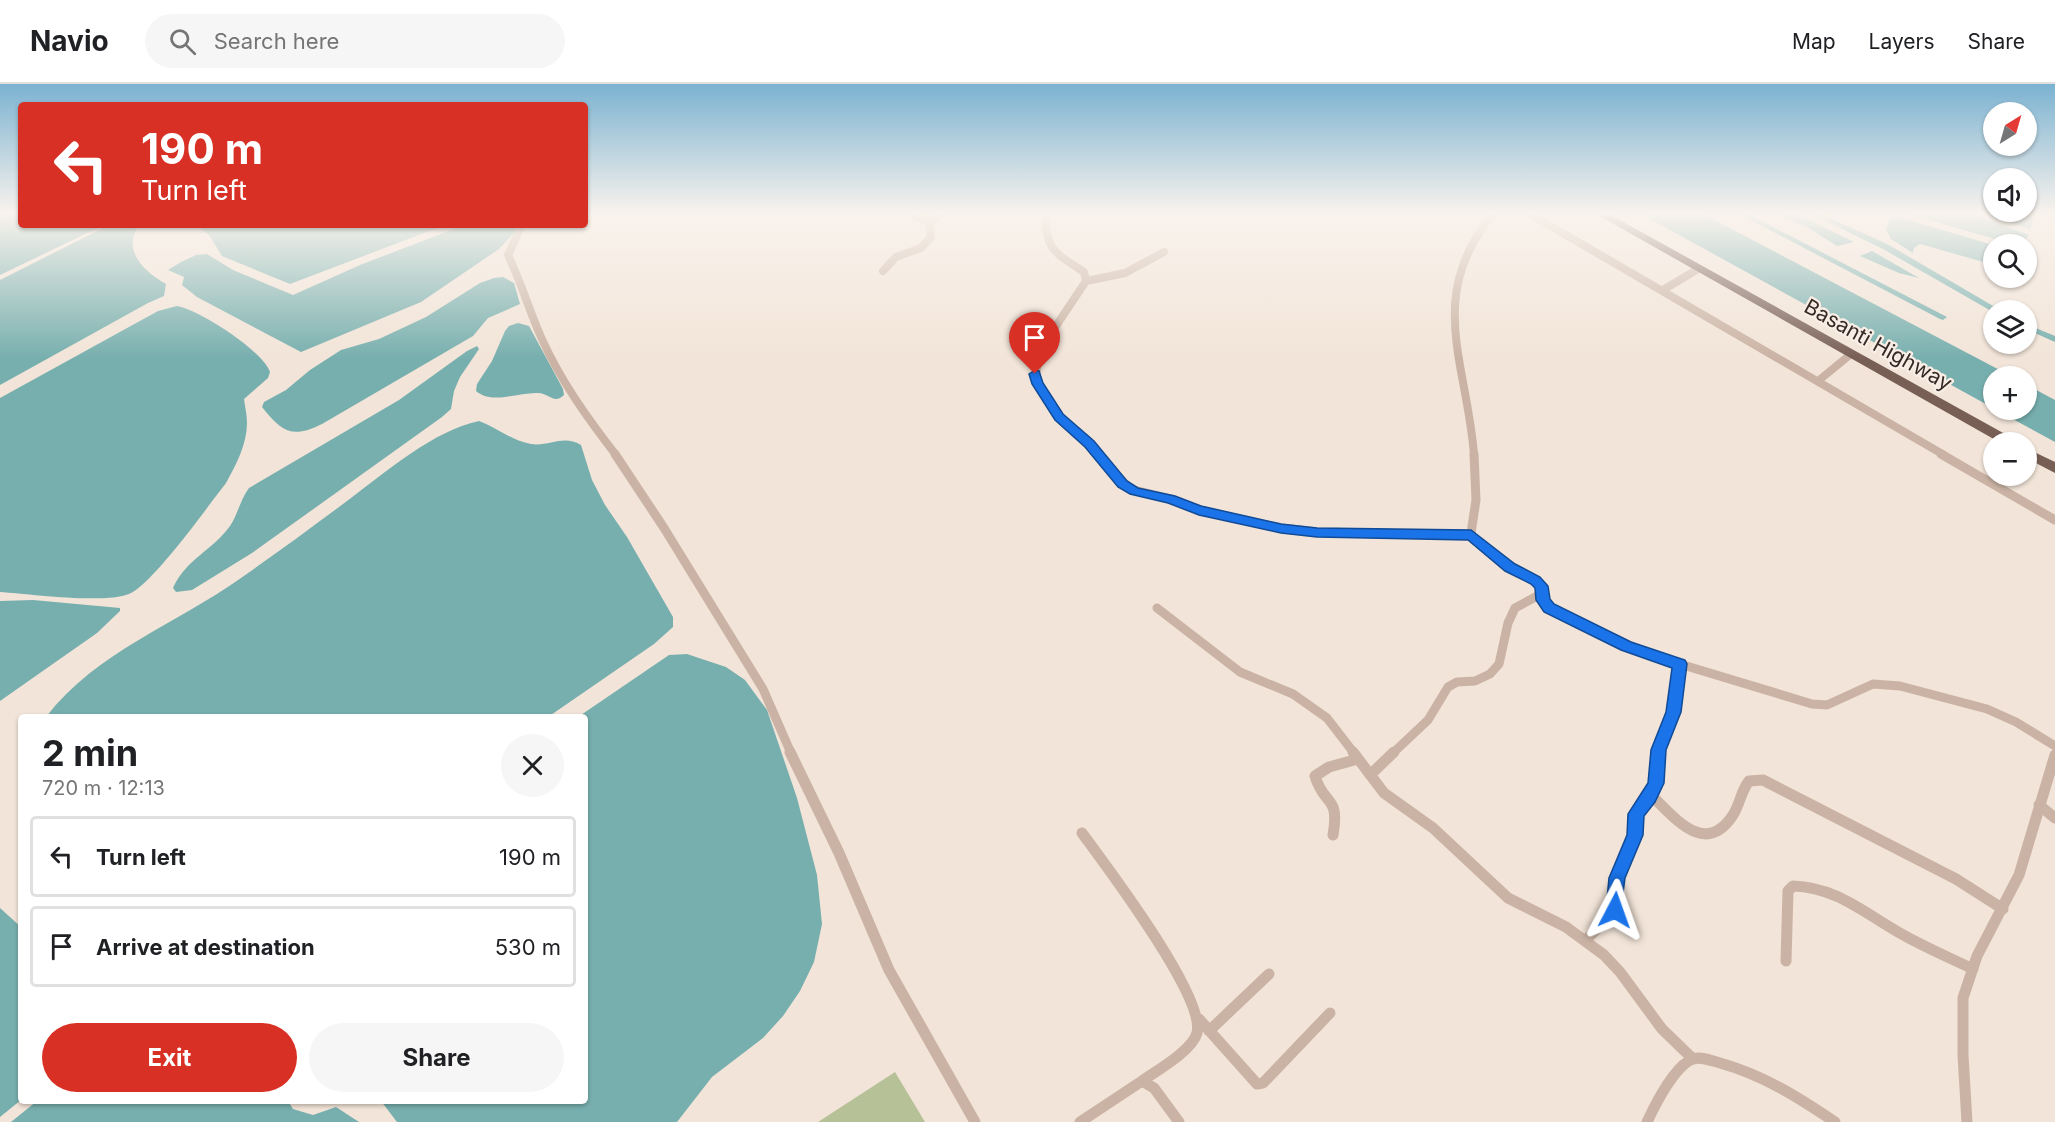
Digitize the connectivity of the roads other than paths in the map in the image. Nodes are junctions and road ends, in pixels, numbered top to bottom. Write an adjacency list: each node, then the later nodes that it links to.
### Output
1 (512, 262): 41 (street)
2 (891, 262): 9 (street)
3 (1067, 262): 10 (street)
4 (1145, 262): 10 (street)
5 (1463, 262): 18 (street)
6 (1615, 262): 11 (street)
7 (1686, 262): 8 (main road, Basanti Highway)
8 (1698, 269): 11 (street); 12 (main road, Basanti Highway)
9 (883, 271)
10 (1086, 281): 18 (street)
11 (1663, 290): 13 (street)
12 (1851, 354): 13 (street); 14 (main road, Basanti Highway)
13 (1818, 381): 17 (street)
14 (1991, 432)
15 (2037, 458): 16 (main road)
16 (2055, 468)
17 (2055, 520)
18 (1471, 535): 19 (street)
19 (1541, 594): 21 (street); 25 (street)
20 (1157, 608): 24 (street)
21 (1680, 664): 22 (street); 26 (street)
22 (2055, 746)
23 (2055, 754): 27 (street)
24 (1358, 759): 25 (street); 30 (street)
25 (1370, 775): 32 (street)
26 (1651, 795): 31 (street); 32 (street)
27 (2039, 805): 28 (street); 31 (street)
28 (2055, 818)
29 (1082, 833): 37 (street)
30 (1333, 835)
31 (2003, 909): 34 (street)
32 (1586, 940): 39 (street)
33 (1786, 962): 34 (street)
34 (1973, 969): 46 (street)
35 (1269, 974): 38 (street)
36 (1330, 1013): 38 (street)
37 (1199, 1019): 38 (street); 40 (street)
38 (1209, 1031)
39 (1693, 1059): 44 (street); 45 (street)
40 (1142, 1081): 42 (street); 43 (street)
41 (975, 1122)
42 (1080, 1122)
43 (1179, 1122)
44 (1647, 1122)
45 (1835, 1122)
46 (1967, 1122)

